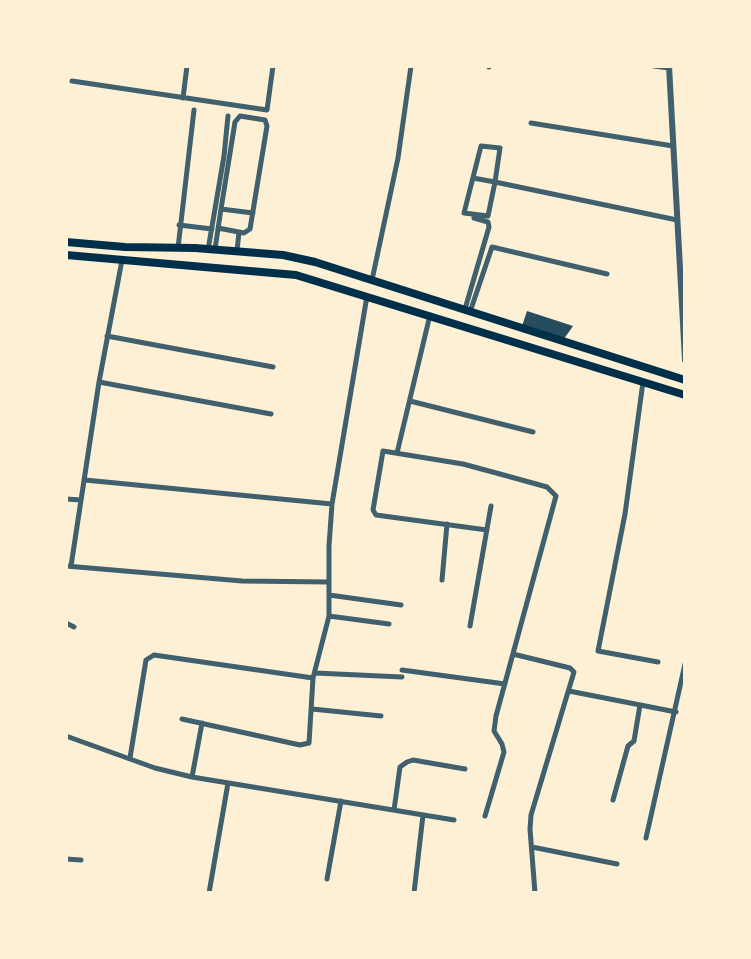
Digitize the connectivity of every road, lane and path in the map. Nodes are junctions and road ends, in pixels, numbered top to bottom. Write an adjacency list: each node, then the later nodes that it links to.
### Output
1 (187, 66): 7 (street)
2 (273, 66): 7 (street)
3 (411, 66): 28 (street)
4 (654, 66): 5 (street)
5 (669, 67): 11 (street)
6 (72, 81): 7 (street)
7 (183, 98)
8 (194, 110): 18 (street)
9 (228, 116): 19 (street)
10 (531, 123): 11 (street)
11 (673, 146): 17 (street)
12 (473, 178): 13 (street); 13 (street); 13 (street)
13 (495, 182): 17 (street)
14 (221, 209): 15 (street); 15 (street); 19 (street)
15 (253, 213): 20 (street)
16 (467, 216): 30 (street)
17 (677, 220): 33 (street)
18 (179, 225): 19 (street); 22 (street)
19 (215, 229): 20 (street); 23 (street)
20 (239, 232): 24 (street)
21 (66, 242): 22 (main road)
22 (177, 248): 23 (main road)
23 (212, 250): 24 (main road)
24 (237, 252): 28 (main road)
25 (66, 255): 26 (main road)
26 (122, 260): 29 (main road); 32 (street)
27 (607, 274): 30 (street)
28 (372, 281): 29 (main road); 30 (main road)
29 (367, 296): 31 (main road); 46 (street)
30 (467, 311): 35 (main road)
31 (430, 315): 37 (main road); 39 (street)
32 (107, 336): 34 (street); 36 (street)
33 (685, 360)
34 (273, 367)
35 (685, 380)
36 (99, 382): 40 (street); 43 (street)
37 (643, 382): 38 (main road); 61 (street)
38 (685, 395)
39 (410, 401): 41 (street); 42 (street)
40 (271, 414)
41 (533, 432)
42 (397, 453): 48 (street); 60 (street)
43 (85, 480): 45 (street); 46 (street)
44 (66, 499): 45 (street)
45 (81, 500): 50 (street)
46 (332, 504): 52 (street)
47 (491, 506): 49 (street)
48 (447, 524): 49 (street); 51 (street)
49 (487, 530): 58 (street)
50 (69, 566): 52 (street)
51 (442, 580)
52 (329, 582): 53 (street)
53 (329, 595): 54 (street); 55 (street)
54 (401, 605)
55 (329, 616): 57 (street); 63 (street)
56 (66, 623): 59 (street)
57 (389, 624)
58 (470, 626)
59 (74, 627)
60 (513, 654): 64 (street); 65 (street)
61 (658, 662)
62 (685, 664): 68 (street)
63 (314, 676): 64 (street); 67 (street); 73 (street)
64 (505, 684): 81 (street)
65 (569, 691): 66 (street); 84 (street)
66 (640, 705): 68 (street); 77 (street)
67 (312, 709): 69 (street); 71 (street)
68 (676, 712): 83 (street)
69 (381, 716)
70 (182, 719): 71 (street)
71 (202, 723): 75 (street)
72 (66, 736): 73 (street)
73 (130, 758): 75 (street)
74 (465, 769): 79 (street)
75 (192, 777): 76 (street)
76 (228, 783): 78 (street); 89 (street)
77 (613, 800)
78 (341, 801): 79 (street); 88 (street)
79 (394, 810): 80 (street)
80 (423, 815): 82 (street); 90 (street)
81 (485, 816)
82 (454, 820)
83 (646, 838)
84 (532, 847): 87 (street); 91 (street)
85 (66, 859): 86 (street)
86 (81, 860)
87 (617, 864)
88 (327, 879)
89 (209, 893)
90 (414, 893)
91 (535, 893)

